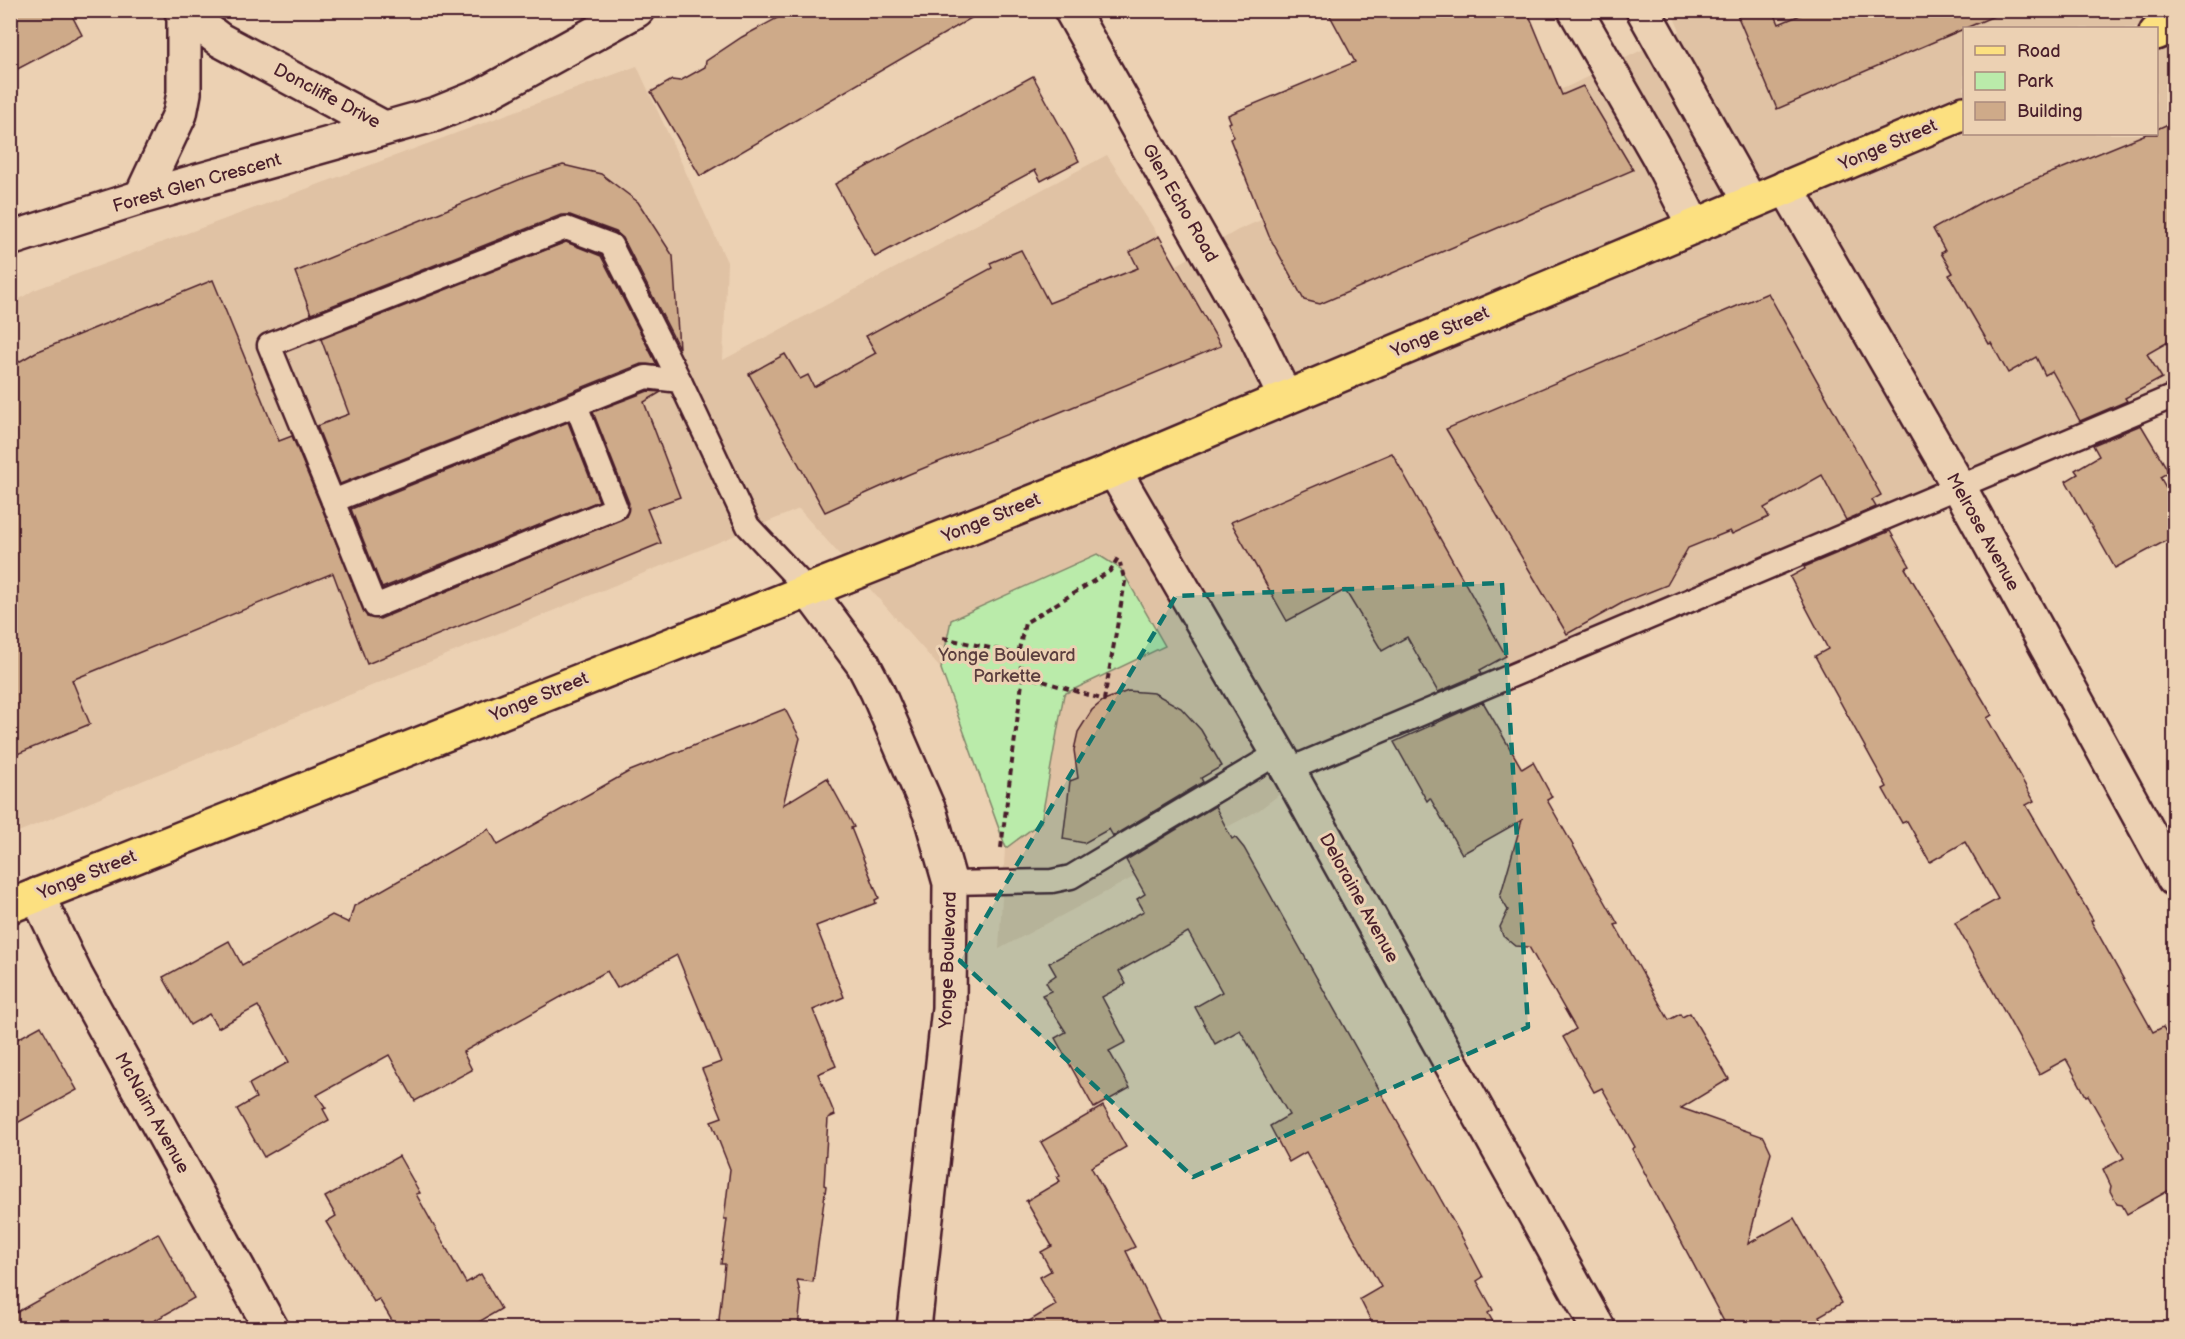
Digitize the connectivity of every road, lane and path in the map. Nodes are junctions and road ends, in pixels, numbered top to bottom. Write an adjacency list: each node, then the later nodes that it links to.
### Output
1 (637, 10): 9 (street, Doncliffe Drive)
2 (1071, 10): 17 (street, Glen Echo Road)
3 (1575, 10): 13 (street)
4 (1643, 10): 12 (street)
5 (183, 12): 9 (street, Doncliffe Drive); 11 (street, Doncliffe Drive)
6 (2175, 25): 7 (main road)
7 (2158, 33)
8 (1963, 114): 10 (main road, Yonge Street)
9 (384, 128): 11 (street, Forest Glen Crescent)
10 (1786, 187): 12 (main road, Yonge Street); 20 (street, Melrose Avenue)
11 (141, 197): 14 (street, Forest Glen Crescent)
12 (1750, 201): 13 (main road, Yonge Street)
13 (1694, 226): 17 (main road, Yonge Street)
14 (10, 239)
15 (681, 381): 18 (lane); 21 (lane); 22 (lane)
16 (2175, 396): 20 (lane)
17 (1285, 397): 19 (main road, Yonge Street)
18 (576, 405): 21 (lane); 21 (lane)
19 (1114, 470): 22 (main road, Yonge Street); 26 (street, Deloraine Avenue)
20 (1958, 485): 26 (lane); 28 (street, Melrose Avenue)
21 (333, 501)
22 (808, 590): 29 (street, Yonge Boulevard); 30 (main road, Yonge Street)
23 (943, 638): 24 (path)
24 (1018, 654): 25 (path); 25 (path)
25 (1023, 675): 27 (path)
26 (1283, 762): 29 (lane); 33 (street, Deloraine Avenue)
27 (1001, 849)
28 (2175, 879)
29 (950, 883): 32 (street, Yonge Boulevard)
30 (24, 901): 31 (street, McNairn Avenue)
31 (271, 1329)
32 (914, 1329)
33 (1598, 1329)

